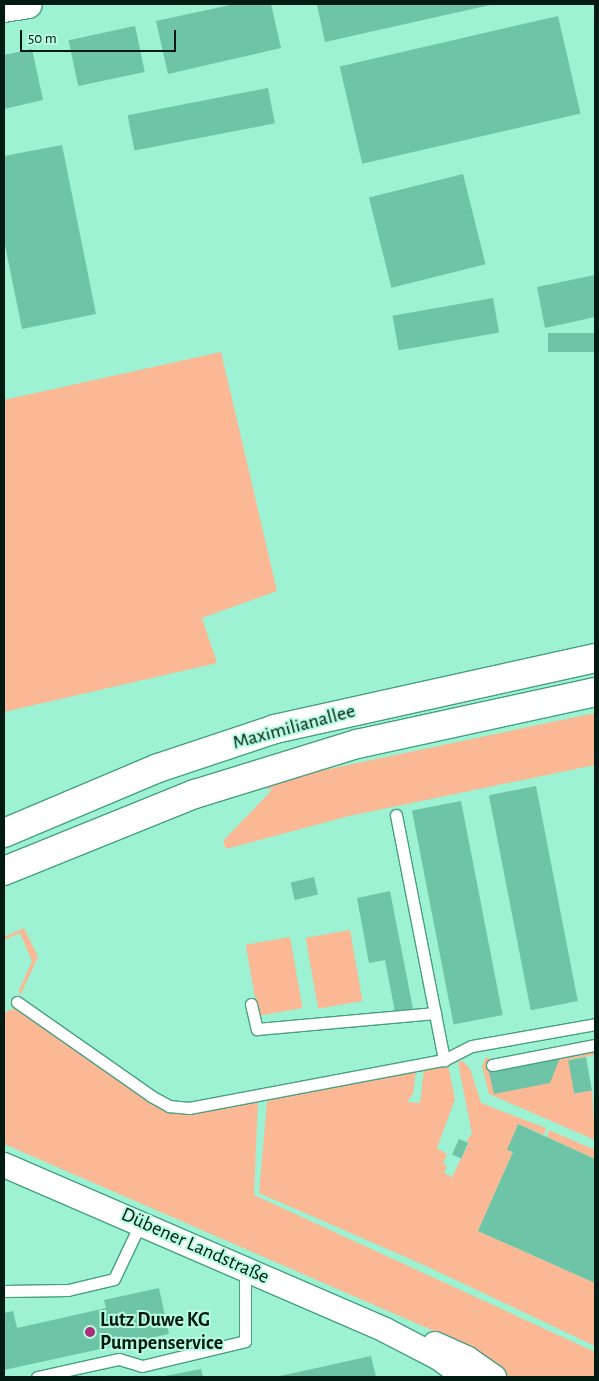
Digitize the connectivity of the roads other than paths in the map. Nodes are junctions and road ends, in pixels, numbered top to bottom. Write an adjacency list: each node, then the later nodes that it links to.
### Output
1 (28, 4): 2 (main road)
2 (4, 8)
3 (595, 658): 6 (main road, Maximilianallee)
4 (595, 692): 7 (main road)
5 (396, 816): 10 (lane)
6 (4, 833)
7 (4, 871)
8 (17, 1002): 13 (lane)
9 (251, 1004): 10 (lane)
10 (435, 1013): 13 (lane)
11 (595, 1024): 13 (lane)
12 (595, 1045): 14 (lane)
13 (444, 1060)
14 (492, 1065)
15 (4, 1165): 16 (street, Dübener Landstraße)
16 (141, 1222): 17 (street, Dübener Landstraße); 18 (lane)
17 (244, 1268): 19 (street, Dübener Landstraße); 21 (lane)
18 (4, 1291)
19 (385, 1330): 20 (street, Dübener Landstraße); 22 (street, Dübener Landstraße)
20 (459, 1376)
21 (37, 1377)
22 (494, 1377)

